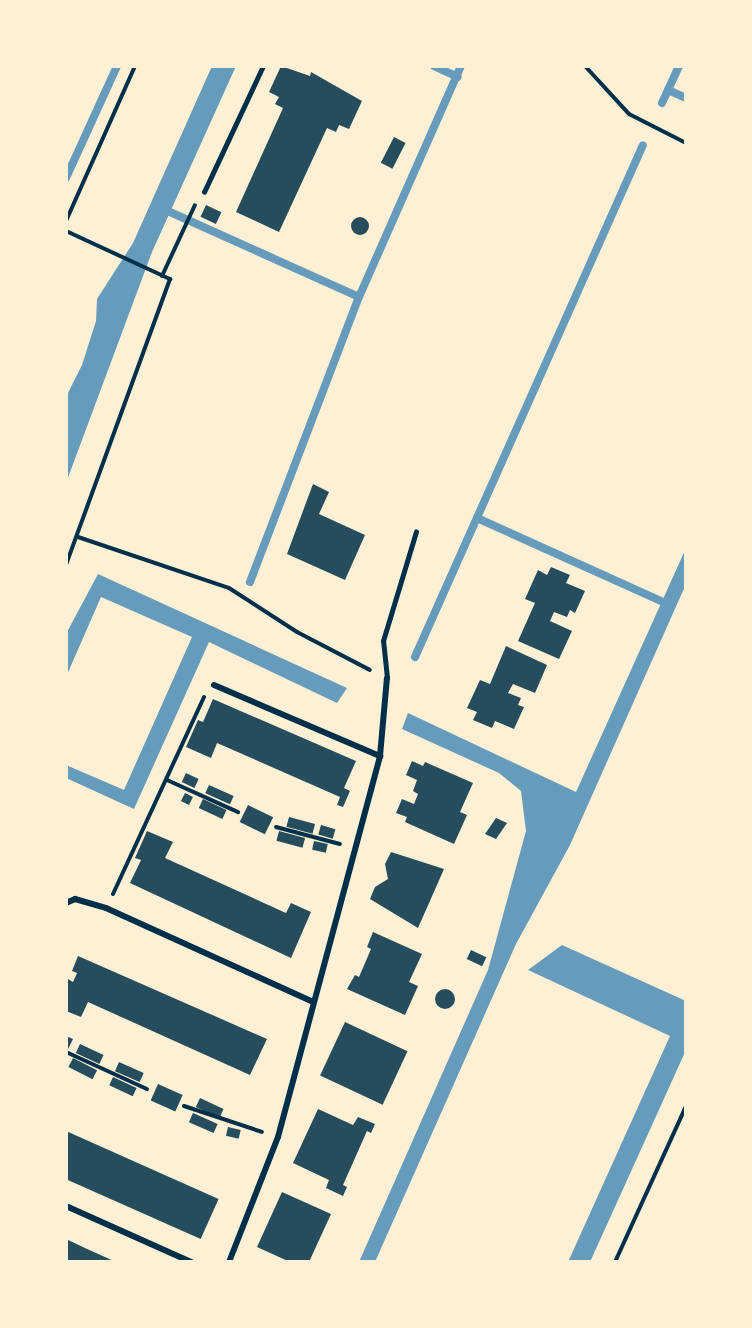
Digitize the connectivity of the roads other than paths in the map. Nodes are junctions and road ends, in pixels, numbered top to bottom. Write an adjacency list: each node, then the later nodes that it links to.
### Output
1 (263, 66): 2 (lane)
2 (204, 192)
3 (416, 532): 4 (lane)
4 (387, 678): 6 (street)
5 (214, 685): 6 (street)
6 (380, 756): 8 (street)
7 (66, 903): 8 (street)
8 (313, 1002): 11 (street)
9 (66, 1206): 10 (street)
10 (192, 1262)
11 (229, 1262)

